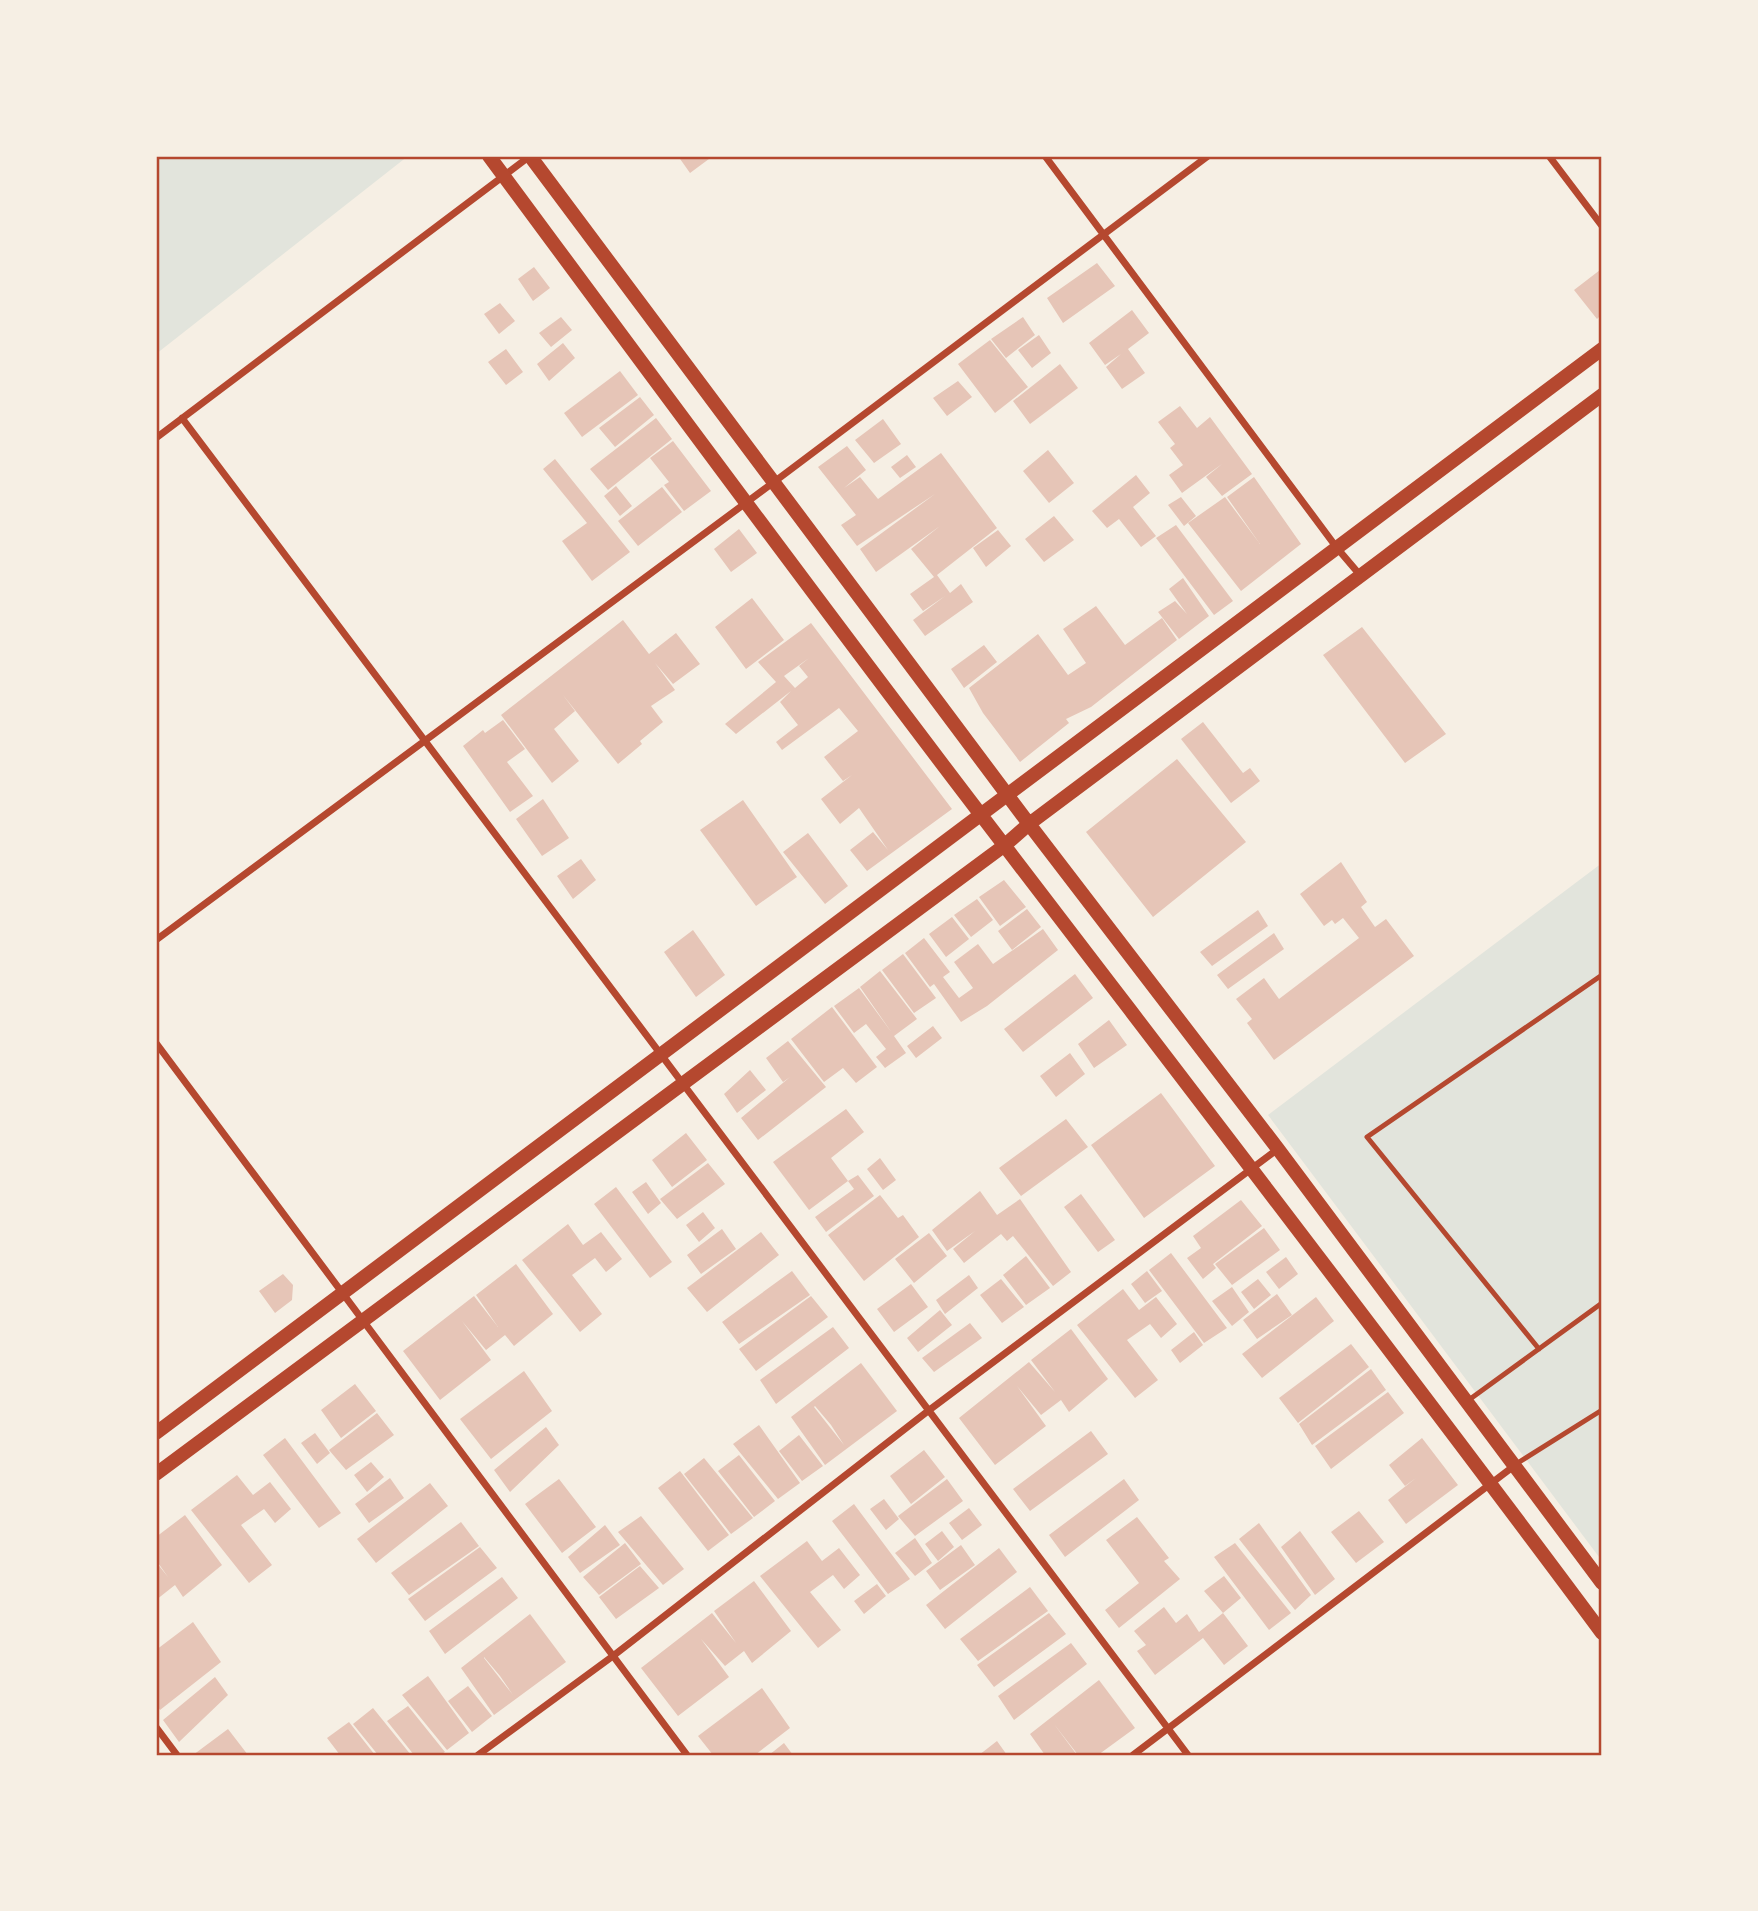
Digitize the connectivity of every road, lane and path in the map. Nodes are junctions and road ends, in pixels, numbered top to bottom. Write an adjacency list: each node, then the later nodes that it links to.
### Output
1 (489, 156): 6 (main road)
2 (530, 156): 6 (street); 13 (main road)
3 (1045, 156): 8 (street)
4 (1208, 156): 8 (street)
5 (1549, 156): 7 (street)
6 (504, 176): 11 (street); 14 (main road)
7 (1602, 226)
8 (1102, 233): 13 (street); 15 (street)
9 (1602, 349): 15 (main road)
10 (1602, 395): 16 (main road)
11 (182, 418): 12 (street); 17 (street)
12 (156, 438)
13 (774, 482): 14 (street); 18 (main road)
14 (746, 503): 17 (street); 19 (main road)
15 (1336, 548): 16 (street); 18 (main road)
16 (1361, 576): 20 (main road)
17 (424, 741): 22 (street); 25 (street)
18 (1008, 794): 19 (main road); 20 (main road)
19 (982, 816): 21 (main road); 25 (main road)
20 (1030, 824): 21 (main road); 27 (main road)
21 (1005, 845): 26 (main road); 28 (main road)
22 (156, 940)
23 (1602, 975): 32 (lane)
24 (156, 1043): 29 (street)
25 (660, 1055): 26 (street); 29 (main road)
26 (682, 1083): 31 (main road); 34 (street)
27 (1278, 1149): 28 (street); 33 (main road)
28 (1252, 1166): 34 (street); 39 (main road)
29 (343, 1293): 31 (street); 36 (main road)
30 (1602, 1303): 32 (lane)
31 (363, 1320): 38 (main road); 42 (street)
32 (1539, 1349): 33 (lane)
33 (1466, 1402): 37 (main road)
34 (928, 1410): 42 (street); 44 (street)
35 (1602, 1410): 37 (lane)
36 (156, 1433)
37 (1514, 1466): 39 (street); 40 (main road)
38 (156, 1474)
39 (1491, 1483): 41 (main road); 44 (street)
40 (1602, 1583)
41 (1602, 1633)
42 (613, 1656): 46 (street); 47 (street)
43 (156, 1727): 45 (street)
44 (1168, 1729): 48 (street); 49 (street)
45 (177, 1755)
46 (478, 1755)
47 (687, 1755)
48 (1133, 1755)
49 (1188, 1755)

